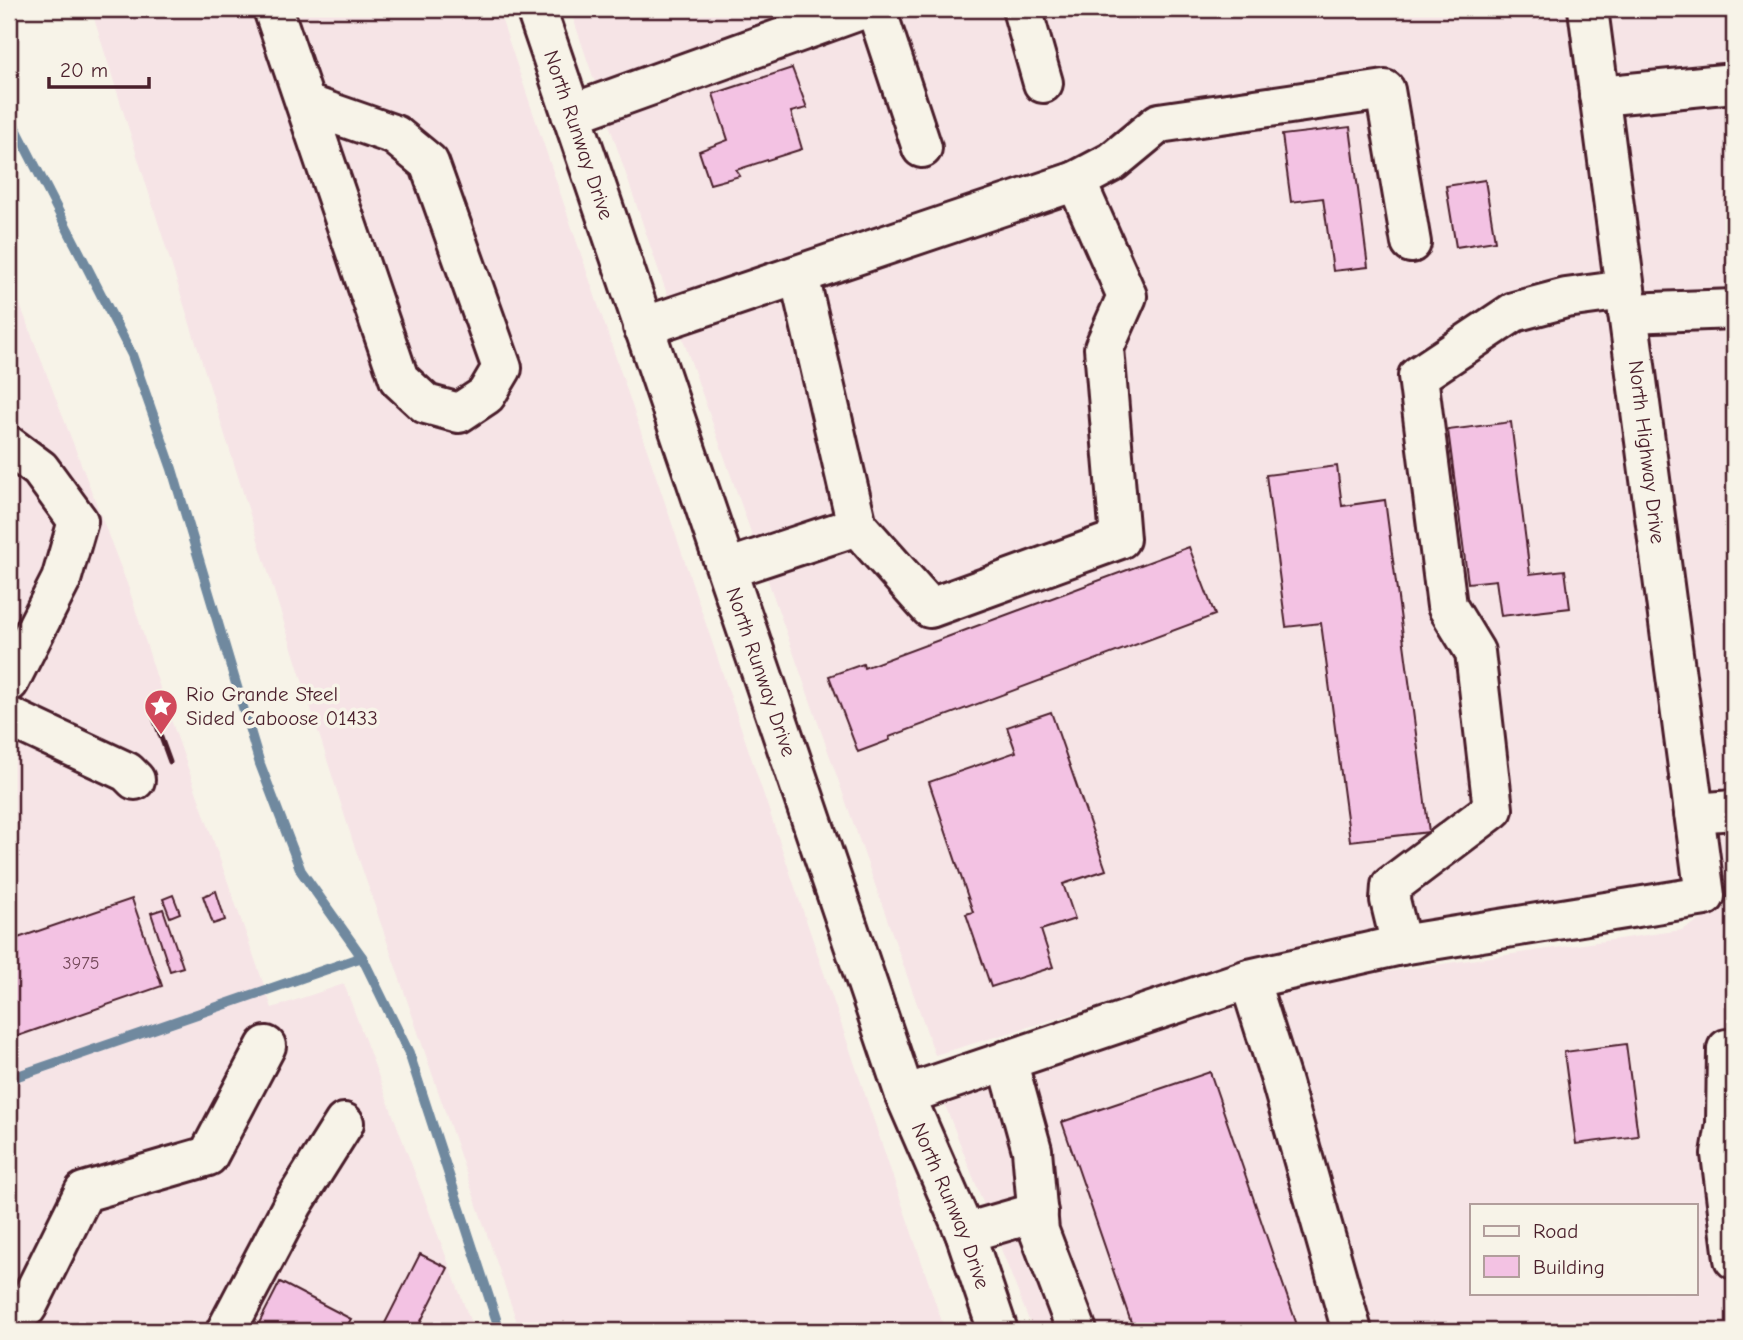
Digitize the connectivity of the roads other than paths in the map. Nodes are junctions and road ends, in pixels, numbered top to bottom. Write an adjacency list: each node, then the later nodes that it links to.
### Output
1 (273, 9): 10 (street)
2 (536, 9): 11 (street, North Runway Drive)
3 (863, 9): 11 (street)
4 (876, 9): 12 (street)
5 (1022, 9): 7 (street)
6 (1588, 9): 9 (street, North Highway Drive)
7 (1043, 83)
8 (1734, 83): 9 (street)
9 (1599, 96): 16 (street, North Highway Drive)
10 (306, 104): 10 (street)
11 (571, 114): 18 (street, North Runway Drive)
12 (922, 148)
13 (1076, 181): 14 (street); 15 (street); 20 (street)
14 (1411, 243)
15 (809, 272): 18 (street); 20 (street)
16 (1627, 302): 17 (street); 26 (street, North Highway Drive); 27 (street)
17 (1734, 309)
18 (643, 327): 21 (street, North Runway Drive)
19 (9, 446): 22 (street)
20 (857, 526): 21 (street)
21 (727, 569): 32 (street, North Runway Drive)
22 (9, 682)
23 (9, 717): 24 (street)
24 (135, 780)
25 (1734, 810): 26 (street)
26 (1694, 813): 27 (street, North Highway Drive)
27 (1401, 945): 28 (street)
28 (1250, 979): 31 (street); 41 (street)
29 (266, 1046): 37 (street)
30 (1727, 1049): 36 (street)
31 (1007, 1060): 32 (street); 34 (street)
32 (905, 1094): 35 (street, North Runway Drive)
33 (344, 1123): 38 (street)
34 (1038, 1212): 35 (street); 40 (street)
35 (965, 1233): 39 (street, North Runway Drive)
36 (1734, 1259)
37 (9, 1319)
38 (226, 1331)
39 (998, 1331)
40 (1077, 1331)
41 (1352, 1331)

